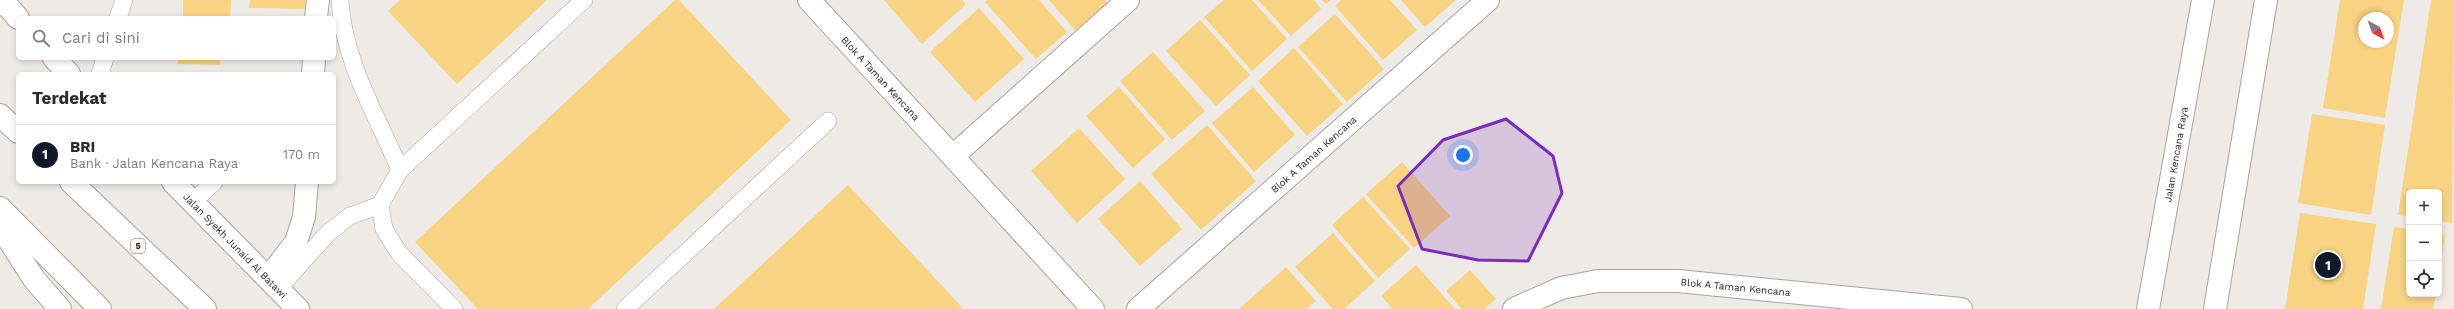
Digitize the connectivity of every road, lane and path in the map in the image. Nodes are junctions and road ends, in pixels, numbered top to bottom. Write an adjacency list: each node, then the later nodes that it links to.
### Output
1 (2, 0): 11 (main road)
2 (124, 0): 12 (lane)
3 (318, 0): 13 (main road)
4 (340, 0): 24 (lane)
5 (584, 0): 24 (lane)
6 (809, 0): 23 (main road, Blok A Taman Kencana)
7 (1128, 0): 23 (main road)
8 (1488, 0): 41 (main road, Blok A Taman Kencana)
9 (2203, 0): 44 (main road, Jalan Kencana Raya)
10 (2266, 0): 45 (main road)
11 (16, 16)
12 (119, 16)
13 (316, 16)
14 (56, 60): 17 (main road)
15 (104, 60): 18 (lane)
16 (314, 60): 19 (main road)
17 (66, 72)
18 (101, 72)
19 (313, 72)
20 (0, 115): 22 (main road)
21 (828, 121): 39 (lane)
22 (16, 130)
23 (953, 156): 40 (main road, Blok A Taman Kencana)
24 (400, 170): 30 (lane)
25 (73, 184): 36 (main road, 5)
26 (175, 184): 29 (main road, Jalan Syekh Junaid Al Batawi)
27 (212, 184): 29 (lane)
28 (307, 184): 33 (main road)
29 (193, 202): 33 (main road, Jalan Syekh Junaid Al Batawi)
30 (380, 205): 33 (lane); 38 (lane)
31 (0, 208): 35 (main road)
32 (0, 226): 34 (main road)
33 (273, 284): 37 (main road, Jalan Syekh Junaid Al Batawi)
34 (60, 309)
35 (100, 309)
36 (205, 309)
37 (298, 309)
38 (454, 309)
39 (625, 309)
40 (1093, 309)
41 (1138, 309)
42 (1514, 309): 43 (main road, Blok A Taman Kencana)
43 (1961, 309)
44 (2148, 309)
45 (2215, 309)

